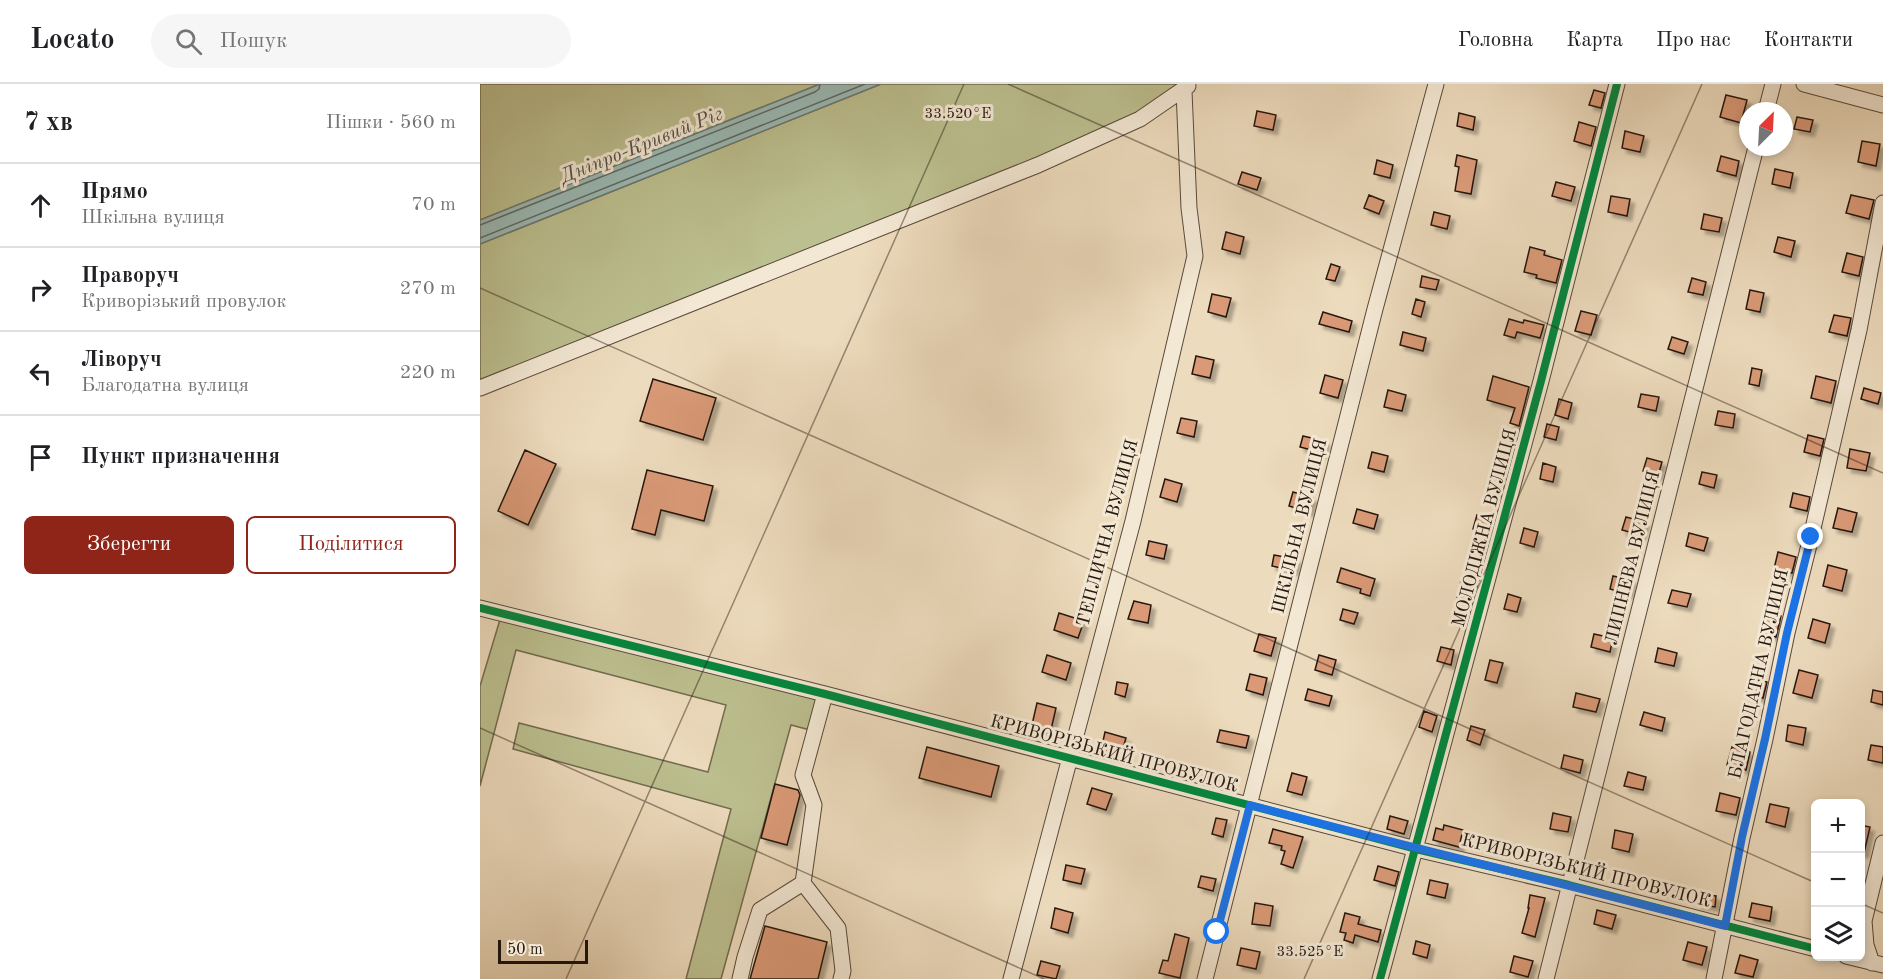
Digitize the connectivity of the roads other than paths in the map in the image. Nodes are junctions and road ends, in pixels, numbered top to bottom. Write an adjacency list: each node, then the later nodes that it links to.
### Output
1 (1436, 84): 14 (street, ШКІЛЬНА ВУЛИЦЯ)
2 (1617, 84): 16 (street, МОЛОДІЖНА ВУЛИЦЯ)
3 (1773, 84): 6 (street)
4 (1804, 84): 7 (street)
5 (1187, 87): 10 (street); 13 (street, ТЕПЛИЧНА ВУЛИЦЯ)
6 (1768, 102)
7 (1883, 105)
8 (1754, 156): 18 (street, ЛИПНЕВА ВУЛИЦЯ)
9 (1883, 203): 19 (street, БЛАГОДАТНА ВУЛИЦЯ)
10 (480, 388)
11 (480, 608): 12 (street, КРИВОРІЗЬКИЙ ПРОВУЛОК)
12 (825, 694): 13 (street, КРИВОРІЗЬКИЙ ПРОВУЛОК); 17 (street)
13 (1069, 758): 14 (street, КРИВОРІЗЬКИЙ ПРОВУЛОК); 24 (street, ТЕПЛИЧНА ВУЛИЦЯ)
14 (1250, 805): 16 (street, КРИВОРІЗЬКИЙ ПРОВУЛОК); 25 (street, ШКІЛЬНА ВУЛИЦЯ)
15 (1883, 843): 21 (street)
16 (1416, 849): 18 (street, КРИВОРІЗЬКИЙ ПРОВУЛОК); 26 (street, МОЛОДІЖНА ВУЛИЦЯ)
17 (802, 883): 22 (street); 23 (street)
18 (1569, 885): 19 (street, КРИВОРІЗЬКИЙ ПРОВУЛОК); 27 (street, ЛИПНЕВА ВУЛИЦЯ)
19 (1725, 926): 20 (street, КРИВОРІЗЬКИЙ ПРОВУЛОК); 28 (street, БЛАГОДАТНА ВУЛИЦЯ)
20 (1811, 948)
21 (1878, 964)
22 (740, 979)
23 (841, 979)
24 (1011, 979)
25 (1205, 979)
26 (1380, 979)
27 (1546, 979)
28 (1714, 979)

